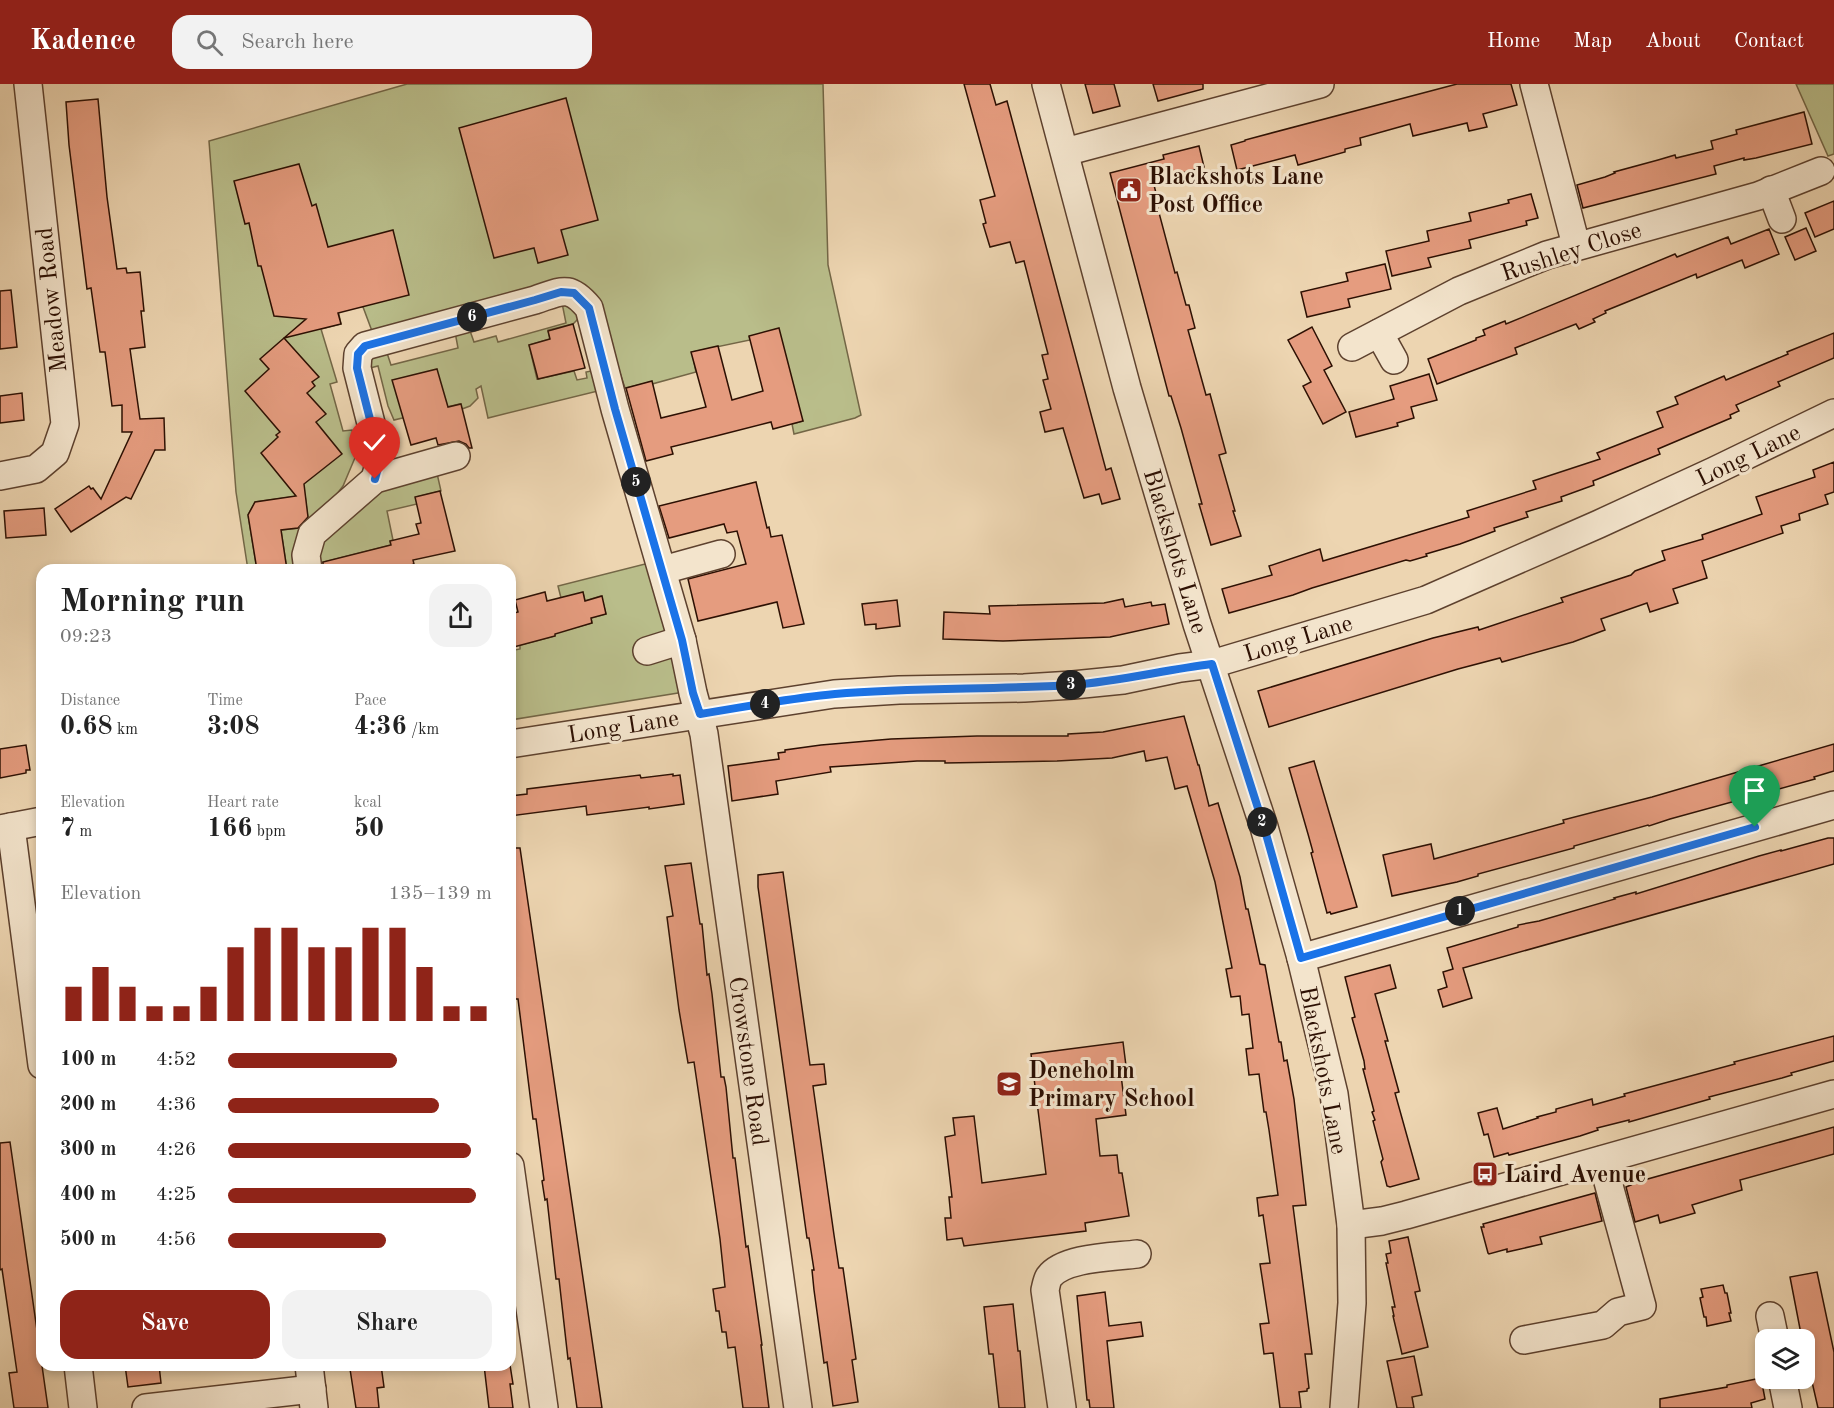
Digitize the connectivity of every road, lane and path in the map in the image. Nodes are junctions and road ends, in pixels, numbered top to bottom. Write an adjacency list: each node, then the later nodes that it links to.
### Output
1 (28, 84): 15 (street, Meadow Road)
2 (1046, 84): 5 (street, Blackshots Lane)
3 (1320, 84): 5 (street)
4 (1534, 84): 9 (street)
5 (1065, 152): 22 (street, Blackshots Lane)
6 (1821, 171): 7 (street, Rushley Close)
7 (1771, 190): 8 (street); 9 (street, Rushley Close)
8 (1782, 219)
9 (1576, 245): 10 (street, Rushley Close)
10 (1379, 333): 11 (street, Rushley Close); 12 (street)
11 (1352, 347)
12 (1394, 360)
13 (1834, 412): 22 (street, Long Lane)
14 (456, 456): 16 (street)
15 (0, 476)
16 (375, 479): 18 (street); 19 (street, Crowstone Road)
17 (721, 554): 19 (street)
18 (307, 564)
19 (663, 570): 20 (street, Crowstone Road)
20 (682, 640): 21 (street); 23 (street, Crowstone Road)
21 (647, 651)
22 (1212, 664): 23 (street, Long Lane); 28 (street, Blackshots Lane)
23 (700, 714): 24 (street, Long Lane); 42 (street, Crowstone Road)
24 (516, 743)
25 (1834, 805): 28 (street)
26 (36, 822): 27 (street)
27 (5, 828): 29 (street)
28 (1301, 958): 33 (street, Blackshots Lane)
29 (36, 982)
30 (1834, 1094): 31 (street)
31 (1602, 1160): 33 (street); 35 (street)
32 (516, 1209): 41 (street)
33 (1351, 1225): 44 (street, Blackshots Lane)
34 (1137, 1254): 43 (street)
35 (1524, 1340)
36 (79, 1371): 39 (street)
37 (312, 1387): 40 (street)
38 (1784, 1389): 45 (street)
39 (83, 1408)
40 (146, 1408)
41 (544, 1408)
42 (798, 1408)
43 (1062, 1408)
44 (1344, 1408)
45 (1788, 1408)

